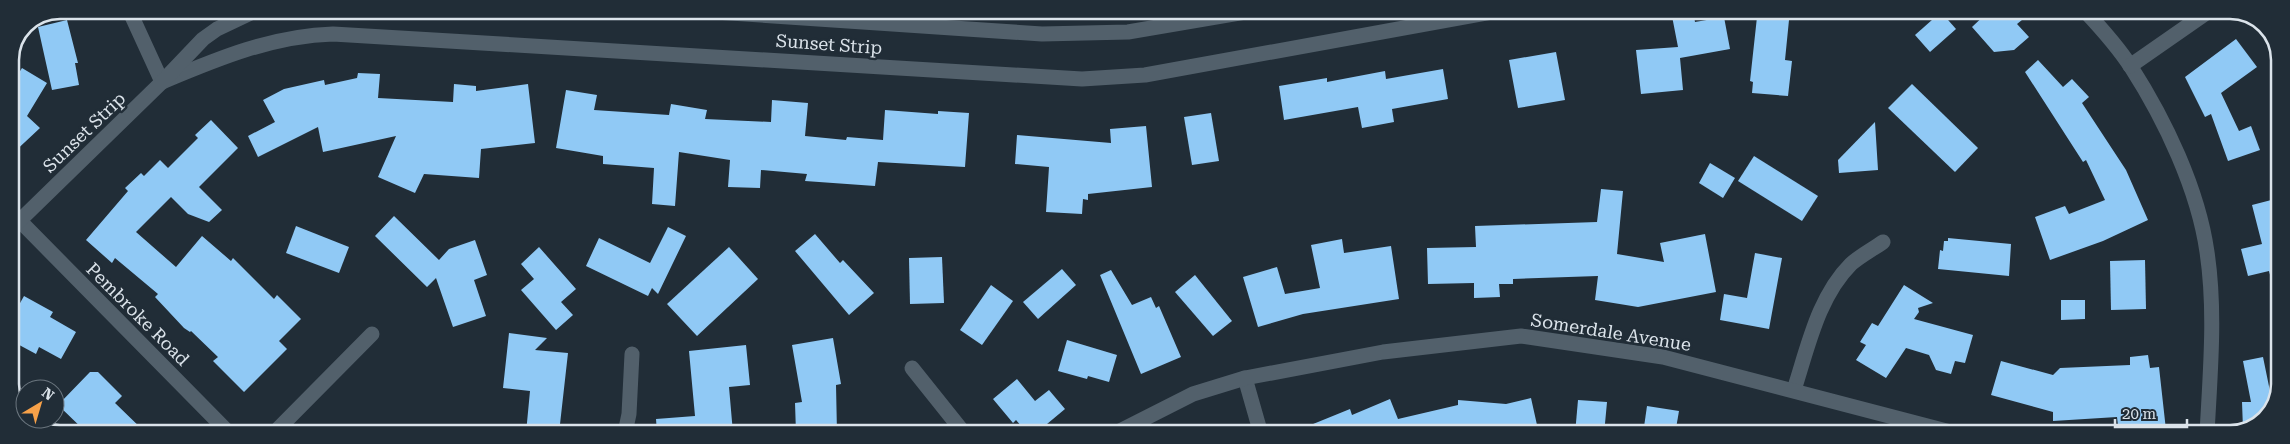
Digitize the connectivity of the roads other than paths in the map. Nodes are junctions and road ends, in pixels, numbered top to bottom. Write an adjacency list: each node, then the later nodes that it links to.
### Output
1 (133, 19): 9 (street)
2 (240, 19): 9 (street, Sunset Strip)
3 (818, 19): 4 (street, Sunset Strip)
4 (1204, 19)
5 (1453, 19): 9 (street, Sunset Strip)
6 (2092, 19): 8 (street)
7 (2198, 19): 8 (street)
8 (2130, 66): 25 (street)
9 (162, 82): 10 (street, Sunset Strip)
10 (19, 222)
11 (19, 230): 18 (street, Pembroke Road)
12 (1883, 242): 17 (street)
13 (372, 334): 19 (street)
14 (632, 354): 20 (street)
15 (912, 368): 21 (street)
16 (1245, 378): 17 (street, Somerdale Avenue); 22 (street, Somerdale Avenue); 23 (street)
17 (1794, 390): 24 (street, Somerdale Avenue)
18 (221, 425)
19 (282, 425)
20 (627, 425)
21 (957, 425)
22 (1132, 425)
23 (1258, 425)
24 (1924, 425)
25 (2206, 425)

